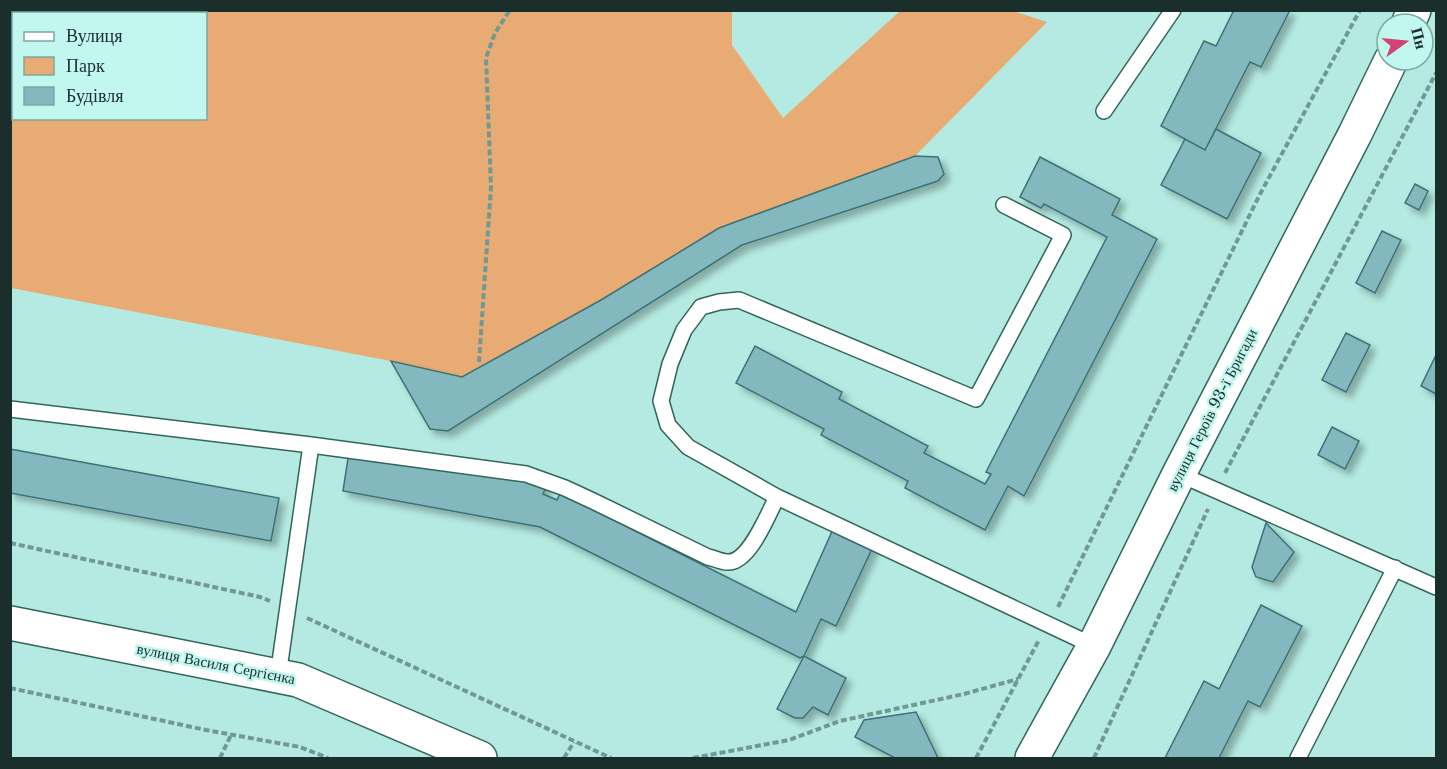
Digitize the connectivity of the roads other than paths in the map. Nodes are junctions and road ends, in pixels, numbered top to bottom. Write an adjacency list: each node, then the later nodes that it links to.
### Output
1 (1173, 10): 3 (lane)
2 (1385, 72): 7 (street, вулиця Героїв 93-ї Бригади)
3 (1104, 111)
4 (1004, 205): 8 (lane)
5 (10, 409): 6 (lane)
6 (311, 445): 8 (lane); 13 (lane)
7 (1179, 474): 9 (lane); 12 (street, вулиця Героїв 93-ї Бригади)
8 (777, 497): 12 (lane)
9 (1395, 568): 10 (lane); 16 (lane)
10 (1437, 587)
11 (10, 623): 13 (street, вулиця Василя Сергієнка)
12 (1094, 646): 15 (street, вулиця Героїв 93-ї Бригади)
13 (278, 676): 14 (street, вулиця Василя Сергієнка)
14 (464, 755)
15 (1032, 759)
16 (1298, 759)

